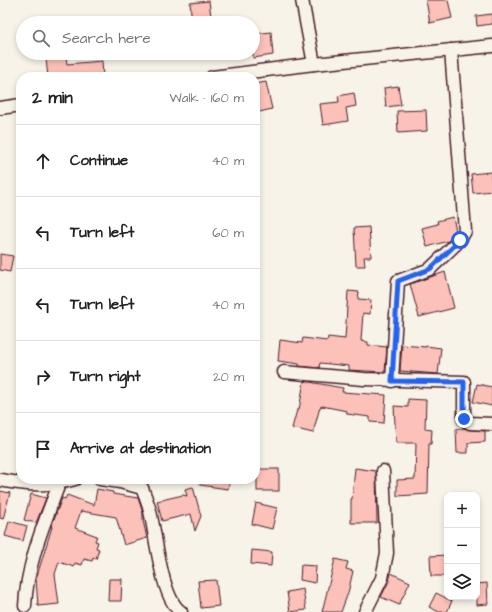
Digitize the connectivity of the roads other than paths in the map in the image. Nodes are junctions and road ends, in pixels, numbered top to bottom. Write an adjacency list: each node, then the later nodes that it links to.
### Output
1 (302, 0): 4 (street)
2 (492, 46): 3 (street)
3 (451, 50): 4 (street); 9 (street)
4 (314, 64): 5 (street)
5 (251, 72)
6 (16, 106): 7 (street)
7 (0, 108)
8 (284, 372): 9 (street)
9 (392, 381): 10 (street)
10 (492, 424)
11 (383, 471): 19 (street)
12 (0, 480): 13 (street)
13 (16, 482)
14 (36, 484): 15 (street)
15 (59, 484): 17 (street)
16 (127, 484): 18 (street)
17 (25, 606)
18 (181, 612)
19 (365, 612)

